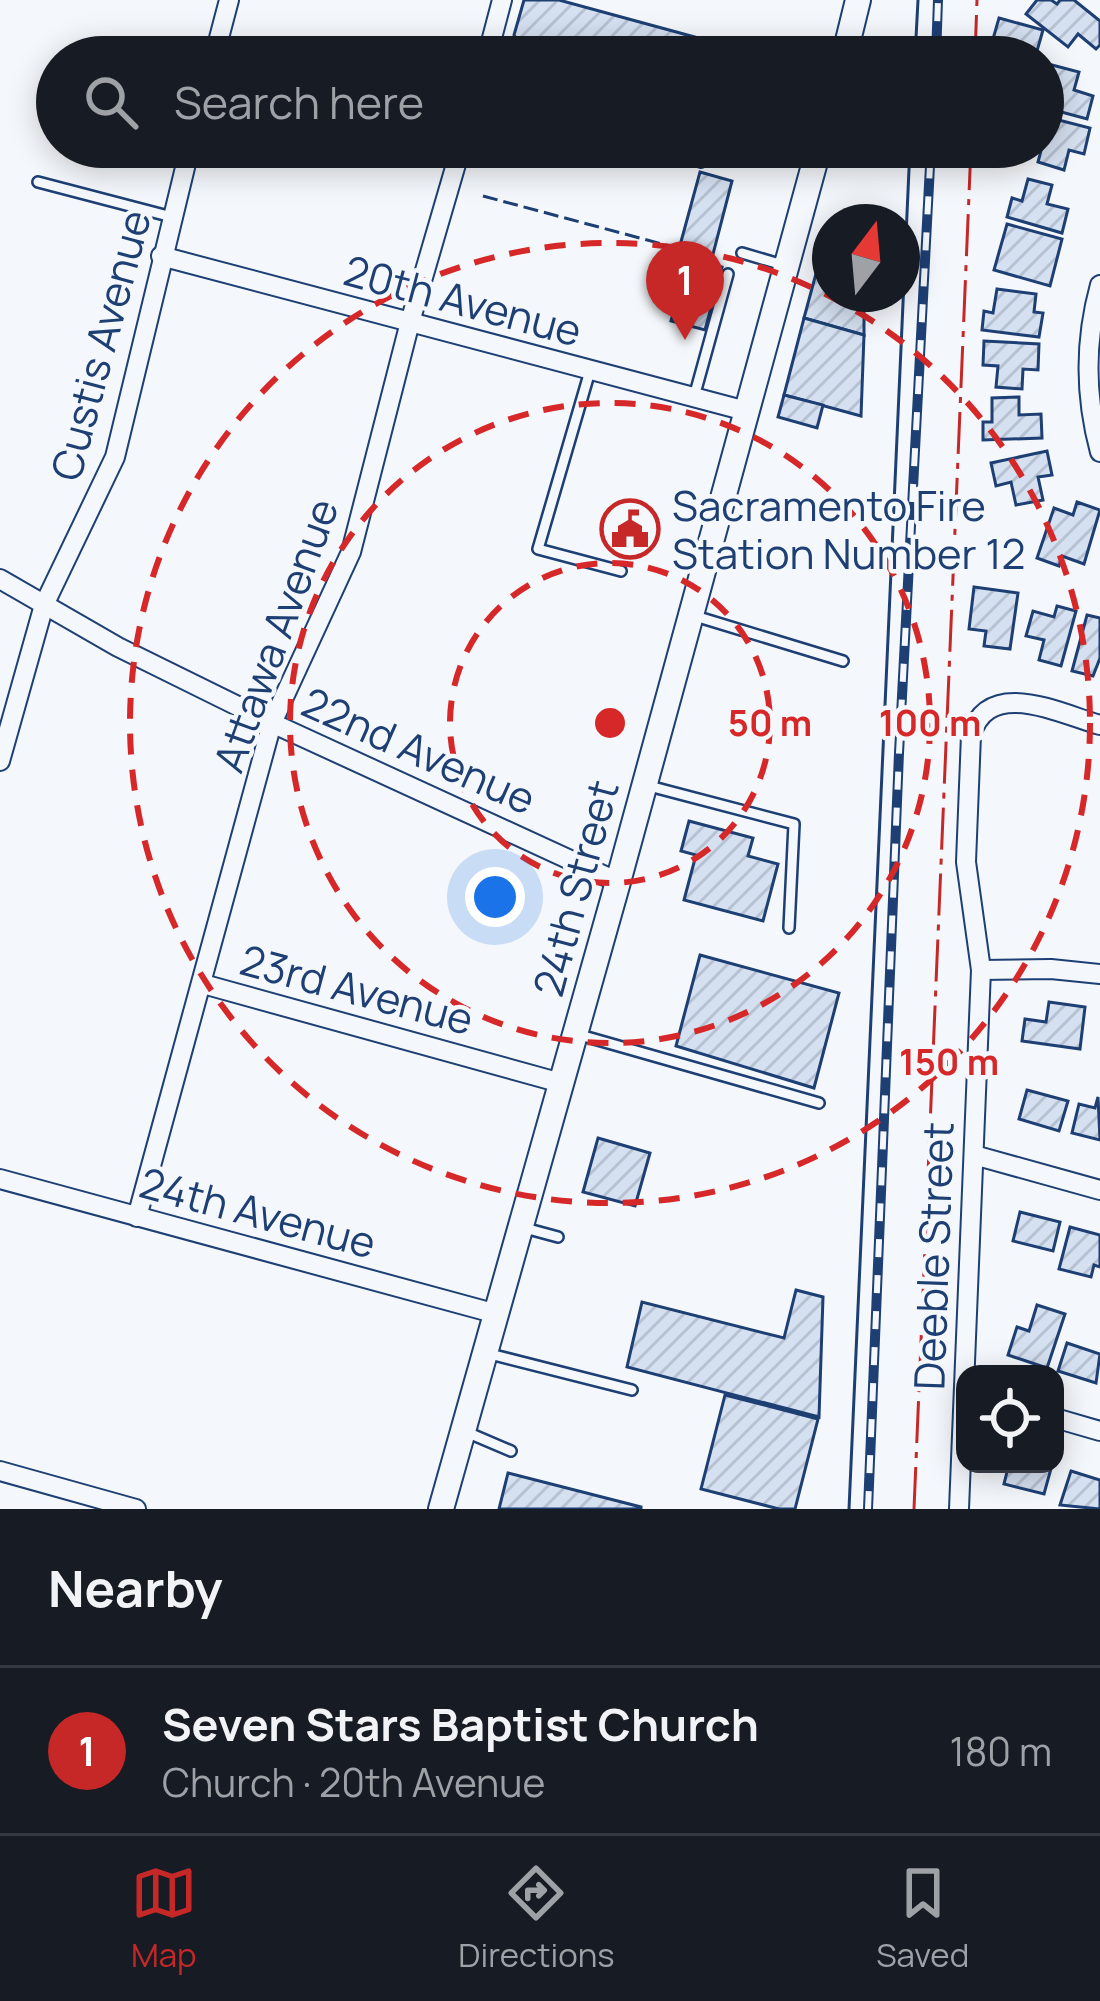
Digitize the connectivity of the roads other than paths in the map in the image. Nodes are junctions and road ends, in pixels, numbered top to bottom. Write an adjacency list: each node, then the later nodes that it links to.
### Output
1 (229, 0): 4 (street)
2 (502, 0): 5 (street)
3 (858, 0): 6 (street)
4 (220, 36)
5 (493, 36)
6 (849, 36)
7 (185, 168): 11 (street, Custis Avenue)
8 (454, 168): 17 (street, Attawa Avenue)
9 (814, 168): 14 (street, 24th Street)
10 (38, 182): 11 (lane)
11 (172, 218): 13 (street, Custis Avenue)
12 (742, 254): 14 (lane)
13 (161, 256): 17 (street, 20th Avenue); 24 (street, Custis Avenue)
14 (786, 266): 20 (street, 24th Street)
15 (728, 274): 19 (lane)
16 (1100, 285): 21 (street)
17 (410, 322): 18 (street, 20th Avenue); 27 (street, Attawa Avenue)
18 (590, 371): 19 (street, 20th Avenue); 22 (lane)
19 (694, 397): 20 (street, 20th Avenue)
20 (746, 412): 25 (street, 24th Street)
21 (1100, 452)
22 (620, 571)
23 (0, 579): 24 (street, 22nd Avenue)
24 (44, 605): 27 (street, 22nd Avenue); 29 (street, Custis Avenue)
25 (690, 615): 26 (lane); 30 (street, 24th Street)
26 (843, 662)
27 (272, 723): 31 (street, 22nd Avenue); 35 (street, Attawa Avenue)
28 (1100, 725): 33 (street, Deeble Street)
29 (0, 761)
30 (644, 785): 31 (street, 24th Street); 32 (lane)
31 (618, 882): 36 (street, 24th Street)
32 (789, 928)
33 (981, 970): 34 (street); 39 (street, Deeble Street)
34 (1100, 974)
35 (202, 984): 37 (street, 23rd Avenue); 42 (street, Attawa Avenue)
36 (575, 1034): 37 (street, 24th Street); 38 (lane)
37 (562, 1083): 43 (street, 24th Street)
38 (819, 1103)
39 (974, 1155): 41 (street); 47 (street, Deeble Street)
40 (0, 1179): 42 (street, 24th Avenue)
41 (1100, 1190)
42 (137, 1216): 45 (street, 24th Avenue)
43 (521, 1227): 44 (lane); 45 (street, 24th Street)
44 (558, 1237)
45 (497, 1314): 46 (street, 24th Street)
46 (487, 1353): 48 (lane); 50 (street, 24th Street)
47 (965, 1365)
48 (632, 1390)
49 (1064, 1421): 51 (street)
50 (464, 1431): 52 (lane); 56 (street, 24th Street)
51 (1100, 1431)
52 (511, 1451)
53 (0, 1472): 55 (street)
54 (961, 1473): 57 (street, Deeble Street)
55 (136, 1509)
56 (441, 1509)
57 (959, 1509)

